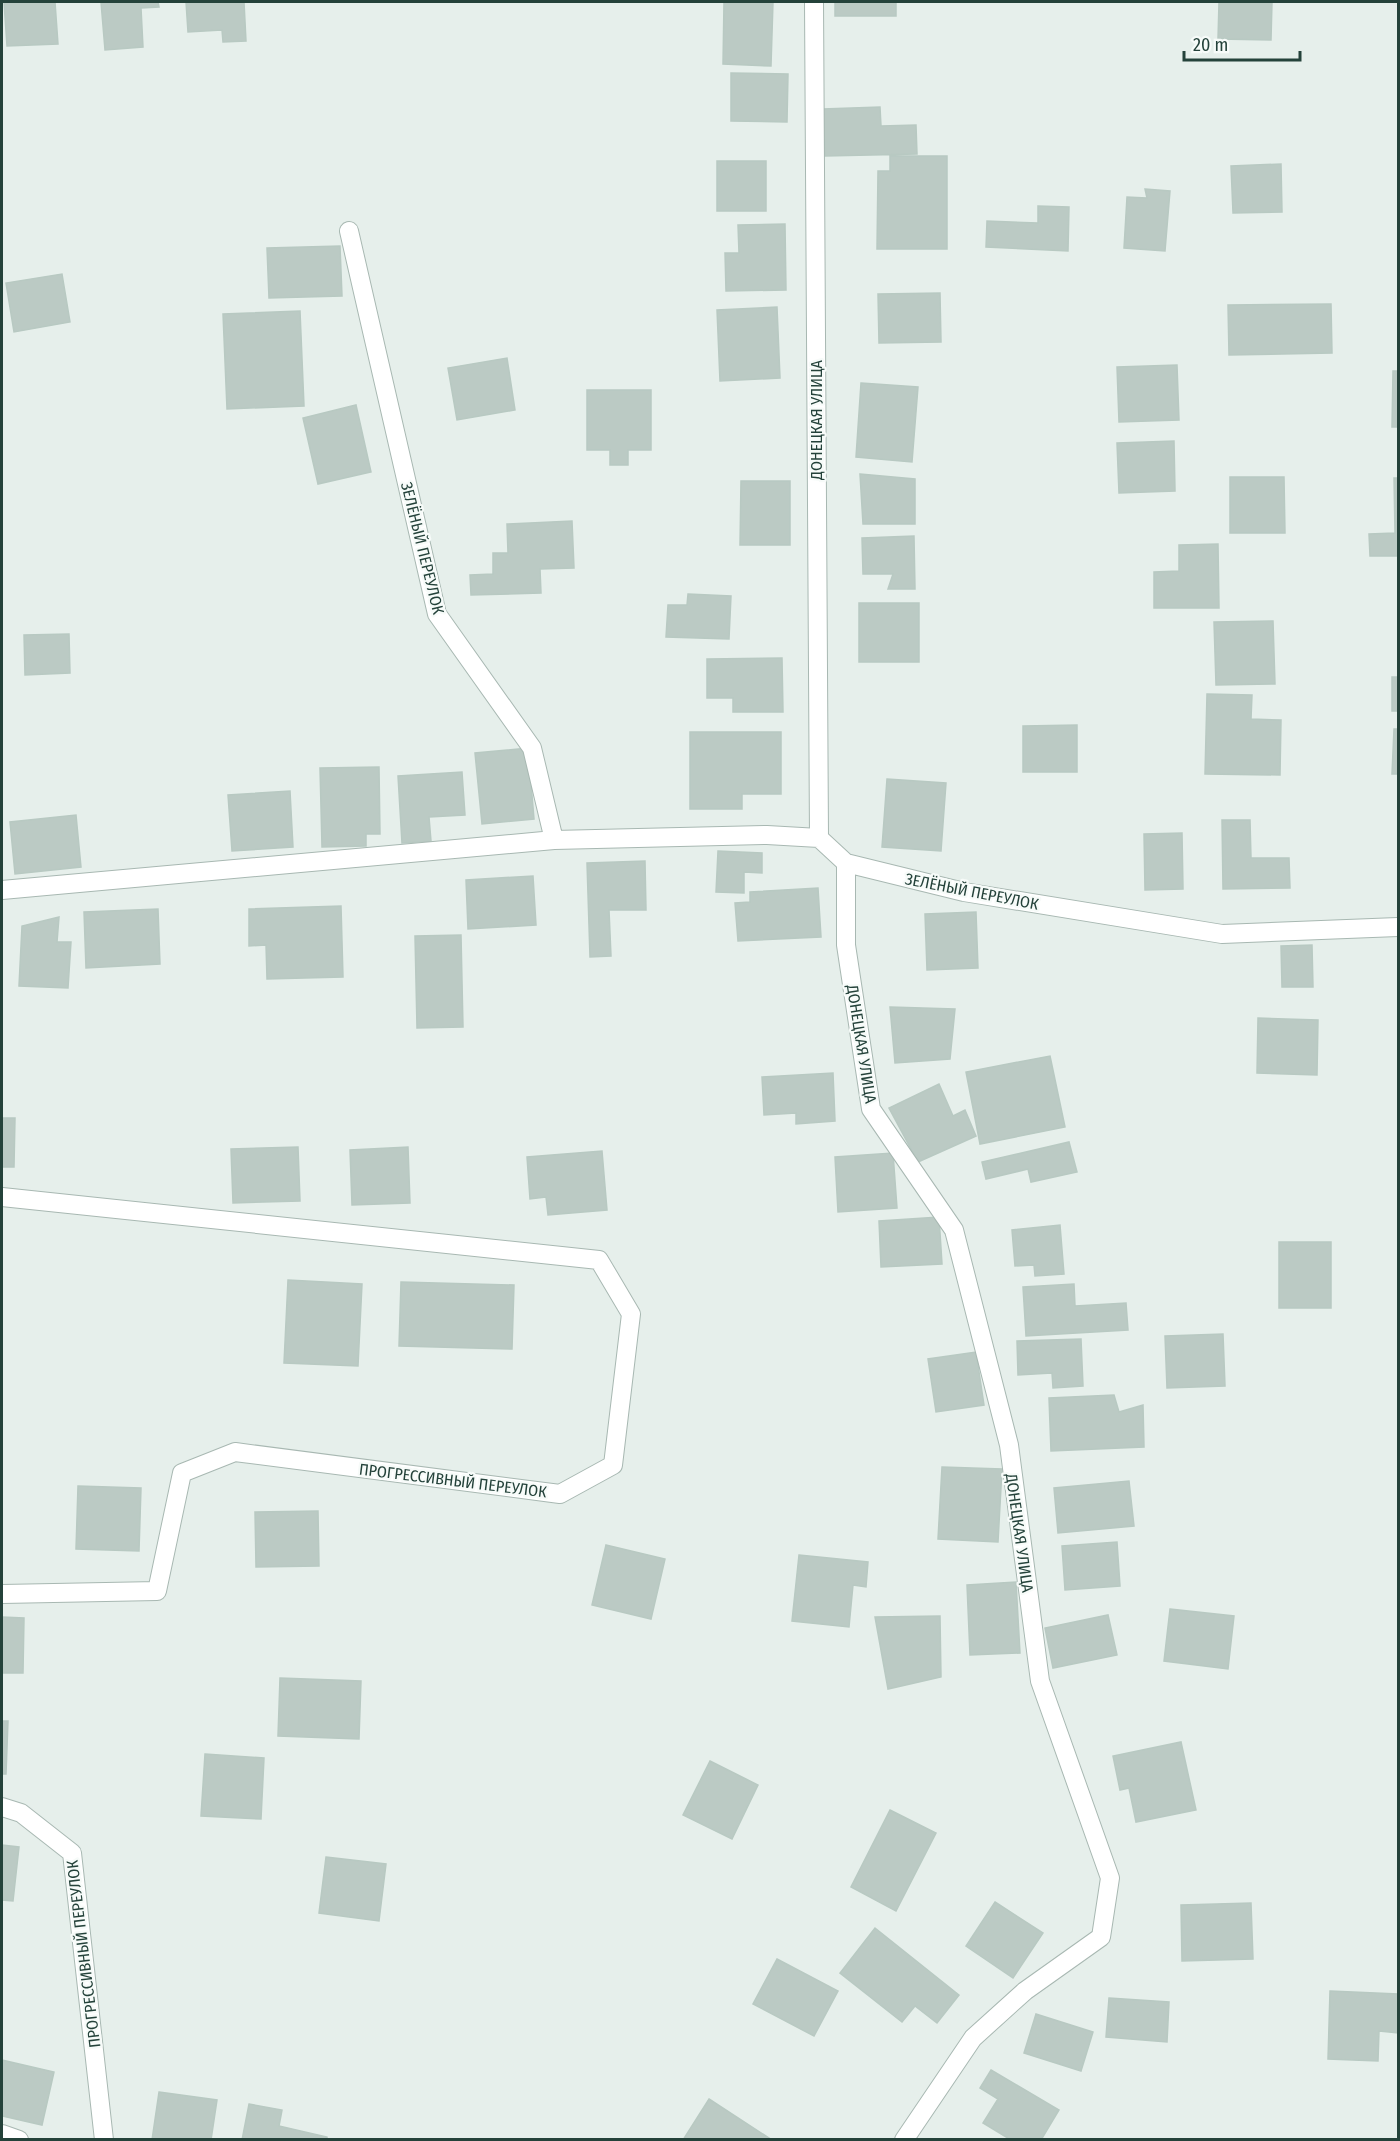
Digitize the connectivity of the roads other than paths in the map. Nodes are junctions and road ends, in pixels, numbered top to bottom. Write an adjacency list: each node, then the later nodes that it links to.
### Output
1 (814, 2): 3 (street, ДОНЕЦКАЯ УЛИЦА)
2 (349, 231): 4 (street, ЗЕЛЁНЫЙ ПЕРЕУЛОК)
3 (819, 838): 4 (street); 5 (street, ЗЕЛЁНЫЙ ПЕРЕУЛОК)
4 (554, 840): 6 (street)
5 (846, 863): 7 (street, ЗЕЛЁНЫЙ ПЕРЕУЛОК); 14 (street, ДОНЕЦКАЯ УЛИЦА)
6 (2, 890)
7 (1398, 927)
8 (2, 1197): 9 (street, ПРОГРЕССИВНЫЙ ПЕРЕУЛОК)
9 (2, 1594)
10 (2, 1807): 13 (street, ПРОГРЕССИВНЫЙ ПЕРЕУЛОК)
11 (2, 2134): 12 (street)
12 (19, 2139)
13 (104, 2139)
14 (904, 2139)

